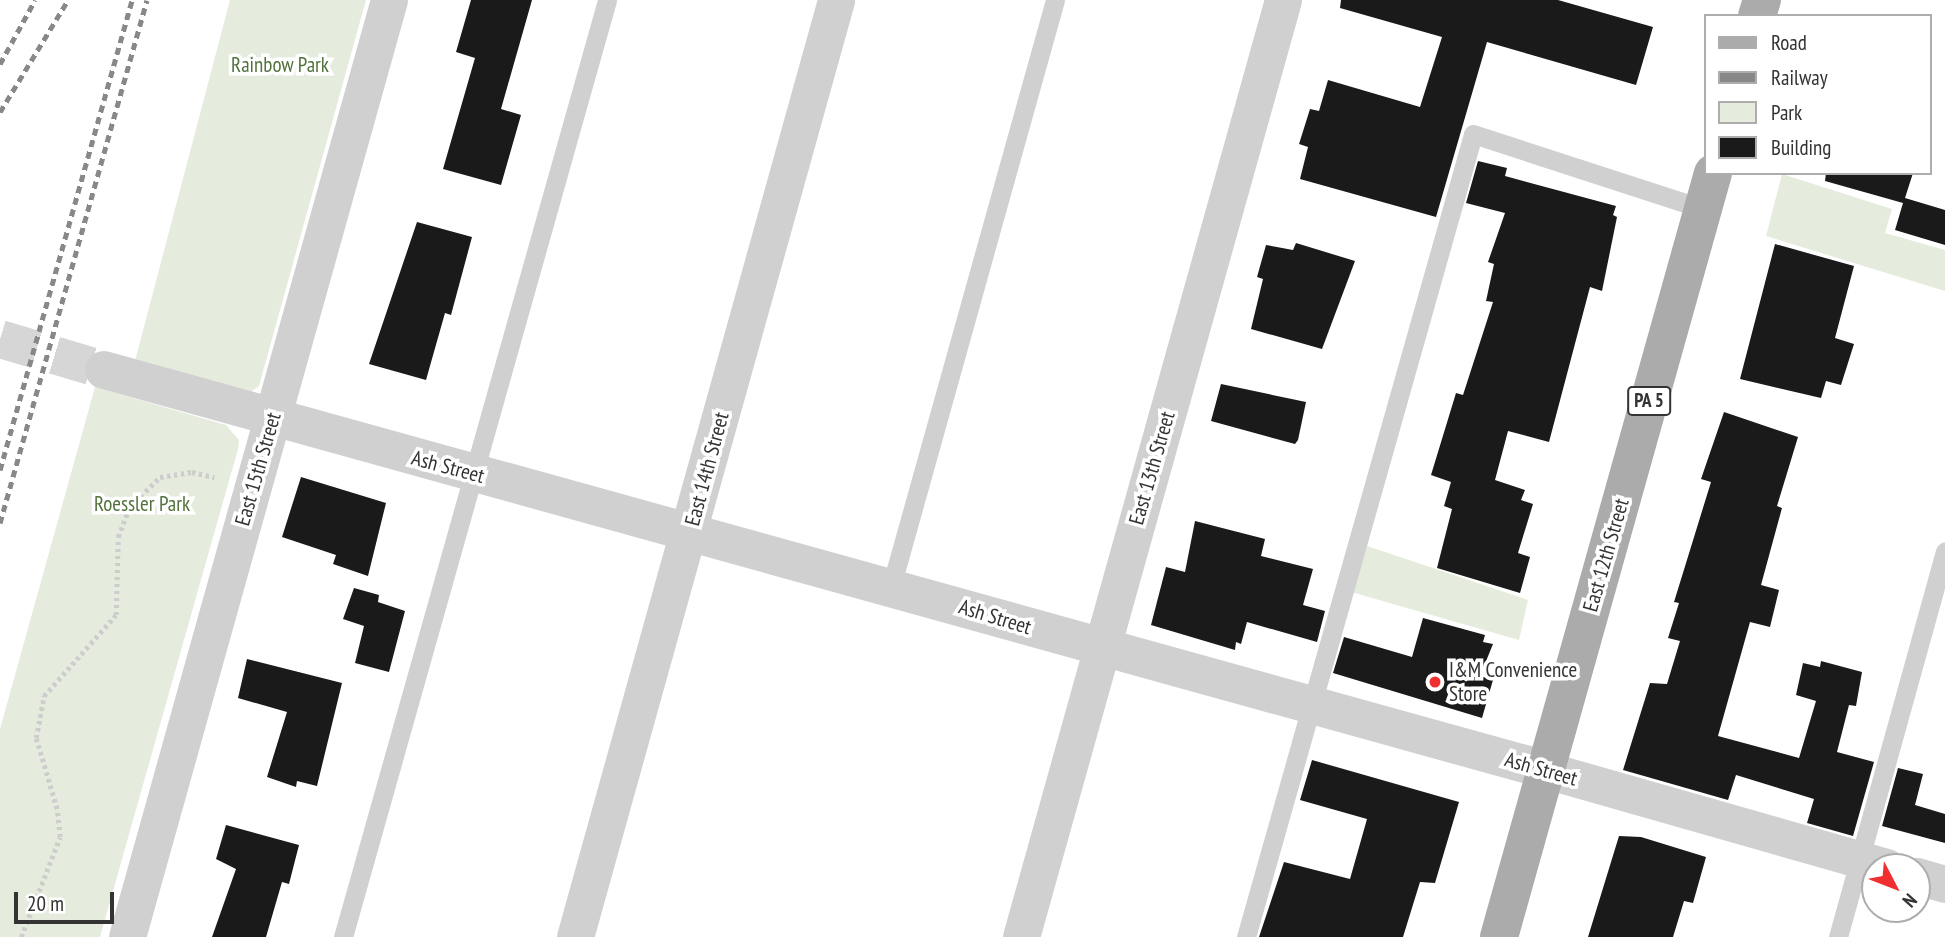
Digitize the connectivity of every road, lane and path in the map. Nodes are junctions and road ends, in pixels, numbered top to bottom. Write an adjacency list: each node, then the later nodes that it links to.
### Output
1 (389, 0): 8 (street, East 15th Street)
2 (607, 0): 9 (lane)
3 (836, 0): 11 (street, East 14th Street)
4 (1055, 0): 13 (lane)
5 (1283, 0): 14 (street, East 13th Street)
6 (1709, 191): 15 (lane); 16 (main road, East 12th Street / PA 5)
7 (104, 370): 8 (street, Ash Street)
8 (272, 419): 9 (street, Ash Street); 21 (street, East 15th Street)
9 (473, 474): 11 (street, Ash Street); 22 (lane)
10 (214, 477): 20 (path)
11 (689, 534): 13 (street, Ash Street); 23 (street, East 14th Street)
12 (1945, 552): 17 (lane)
13 (891, 587): 14 (street, Ash Street)
14 (1101, 649): 15 (street, Ash Street); 24 (street, East 13th Street)
15 (1311, 705): 16 (street, Ash Street); 25 (lane)
16 (1546, 770): 18 (street, Ash Street); 26 (main road, East 12th Street / PA 5)
17 (1875, 853)
18 (1861, 860)
19 (1861, 888): 27 (lane)
20 (20, 937)
21 (127, 937)
22 (343, 937)
23 (575, 937)
24 (1021, 937)
25 (1246, 937)
26 (1499, 937)
27 (1838, 937)

